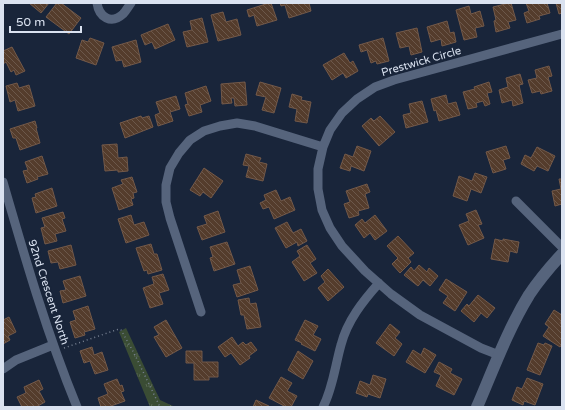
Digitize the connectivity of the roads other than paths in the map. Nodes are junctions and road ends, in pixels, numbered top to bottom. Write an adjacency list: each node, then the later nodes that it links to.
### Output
1 (97, 3): 2 (street)
2 (130, 3)
3 (562, 34): 4 (street, Prestwick Circle)
4 (323, 147): 11 (street, Prestwick Circle); 12 (street)
5 (3, 182): 7 (street, 92nd Crescent North)
6 (516, 201): 9 (street)
7 (12, 215): 8 (street); 13 (street, 92nd Crescent North)
8 (3, 218)
9 (562, 247)
10 (562, 254): 14 (street)
11 (379, 283): 14 (street, Prestwick Circle); 17 (street)
12 (201, 312)
13 (54, 348): 15 (street); 16 (street, 92nd Crescent North)
14 (499, 355): 18 (street)
15 (3, 369)
16 (76, 407)
17 (323, 407)
18 (477, 407)

